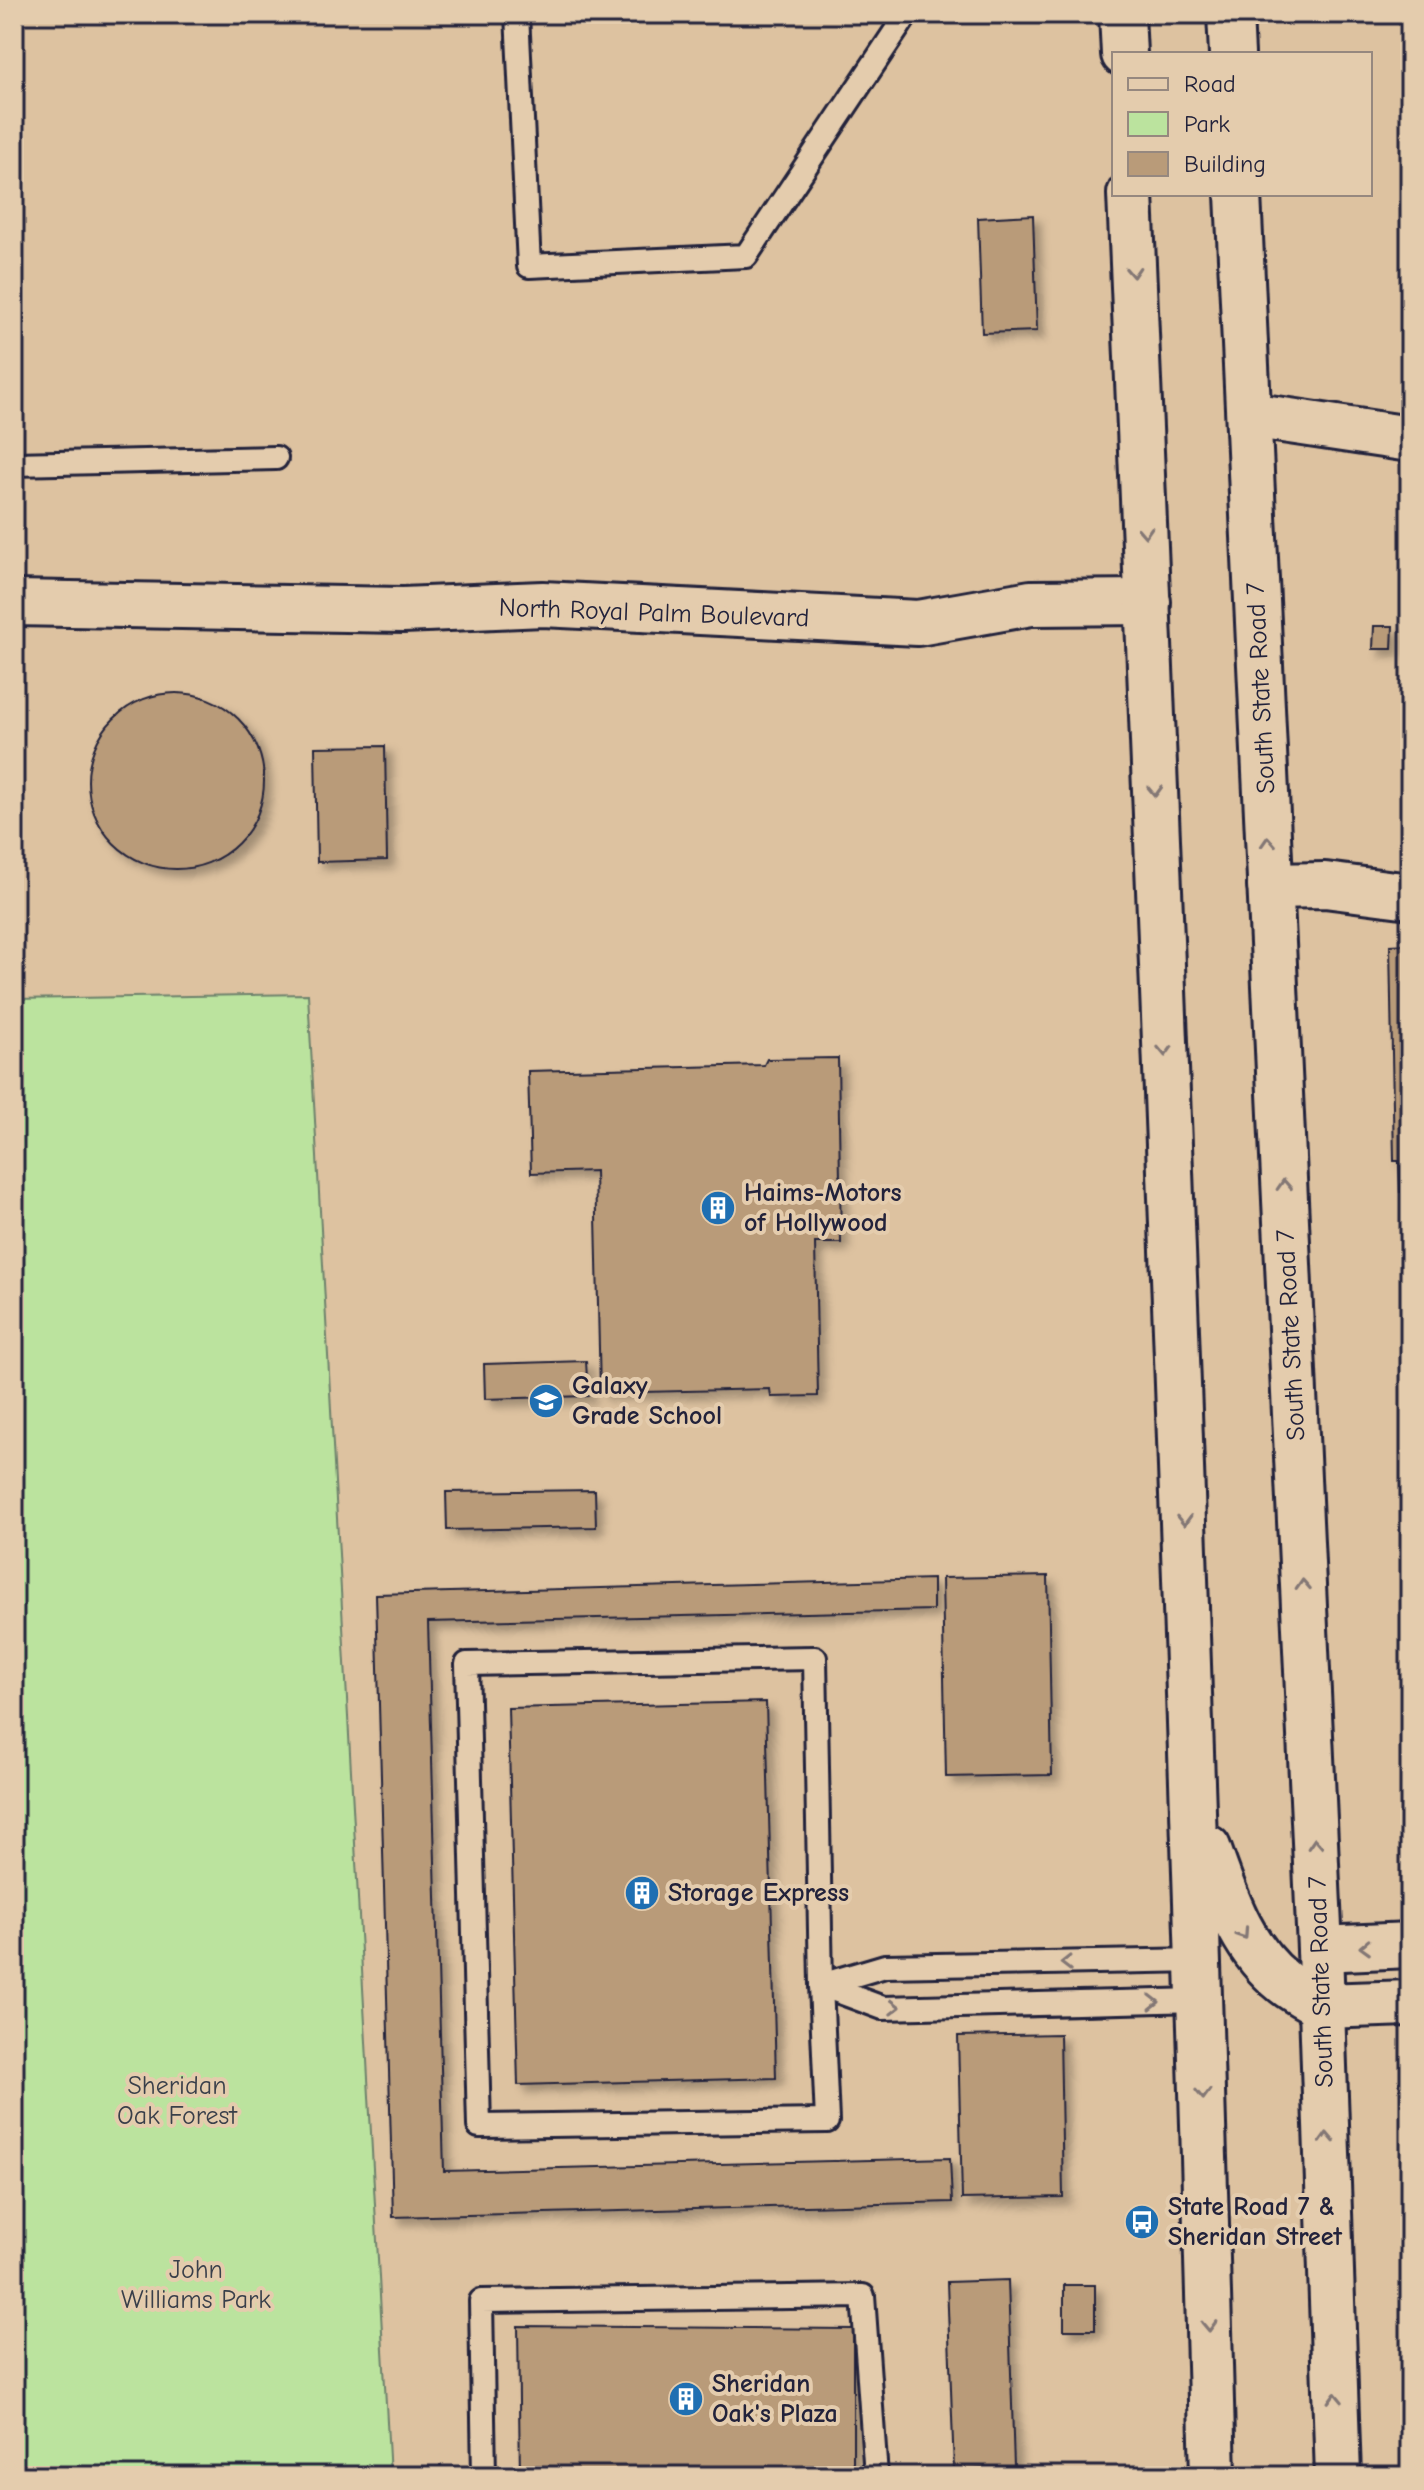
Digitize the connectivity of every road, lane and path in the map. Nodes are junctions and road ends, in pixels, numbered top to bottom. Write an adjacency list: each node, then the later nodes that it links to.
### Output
1 (517, 14): 2 (lane)
2 (907, 14)
3 (1122, 14): 5 (main road)
4 (1230, 14): 6 (main road)
5 (1124, 52)
6 (1232, 52)
7 (1130, 196): 13 (main road, one-way to 13)
8 (1238, 196): 9 (main road, South State Road 7)
9 (1249, 415): 10 (main road); 15 (main road, South State Road 7, one-way to 9)
10 (1410, 439)
11 (276, 458): 12 (lane)
12 (14, 464)
13 (1148, 602): 14 (main road, North Royal Palm Boulevard); 17 (main road, one-way to 17)
14 (14, 603)
15 (1270, 886): 16 (main road); 19 (main road, South State Road 7, one-way to 15)
16 (1410, 896)
17 (1194, 1809): 20 (main road); 23 (main road, one-way to 23)
18 (1410, 1945): 19 (main road, one-way to 19)
19 (1320, 1949): 23 (main road, South State Road 7)
20 (1200, 1980): 21 (lane, one-way to 21); 21 (lane, one-way to 20); 26 (main road, one-way to 26)
21 (821, 1985): 21 (lane)
22 (1410, 2003): 23 (main road)
23 (1322, 2006): 27 (main road, South State Road 7, one-way to 23)
24 (484, 2476): 25 (lane)
25 (876, 2476)
26 (1213, 2476)
27 (1338, 2476)

